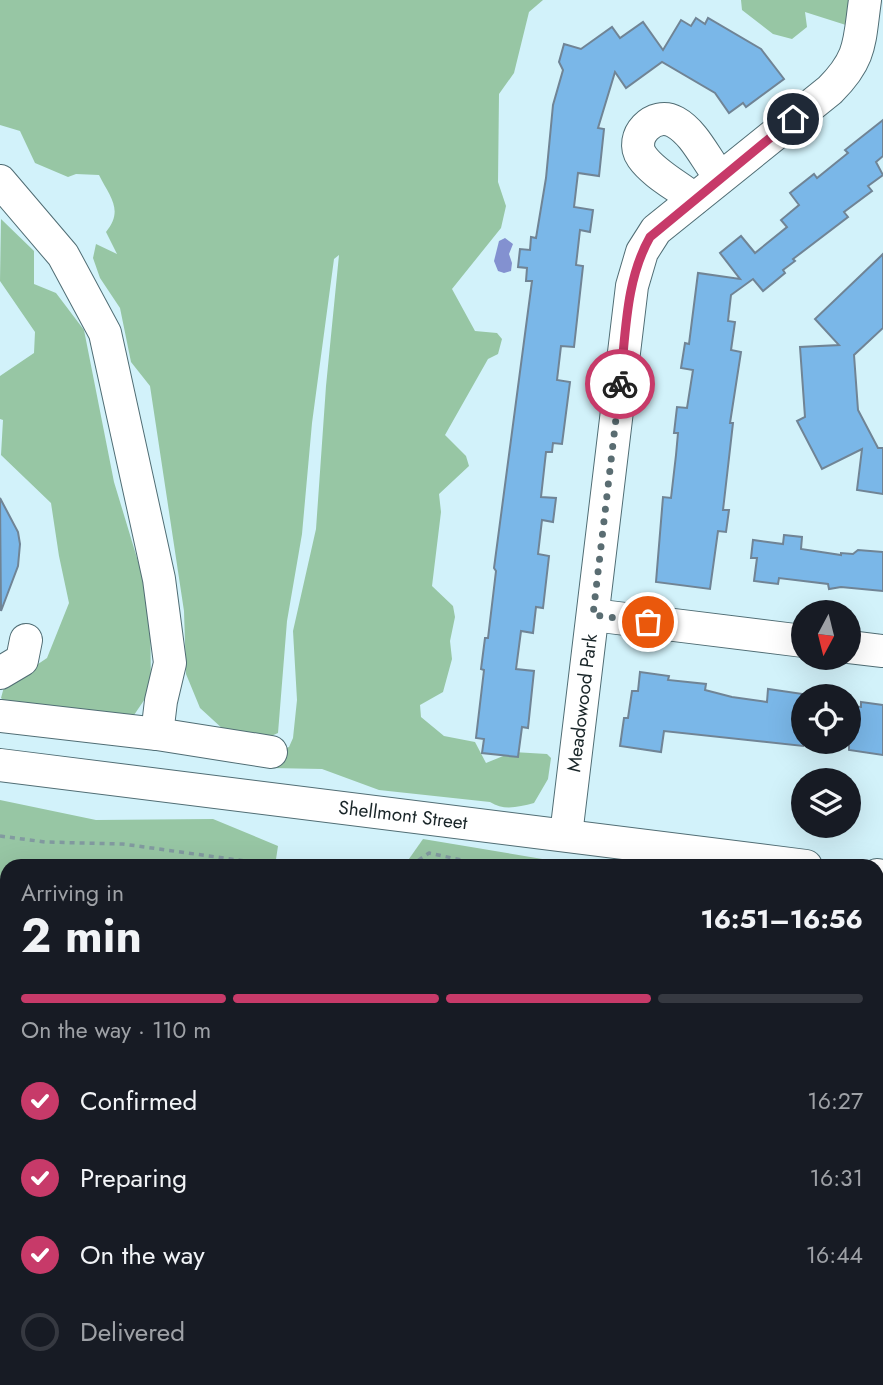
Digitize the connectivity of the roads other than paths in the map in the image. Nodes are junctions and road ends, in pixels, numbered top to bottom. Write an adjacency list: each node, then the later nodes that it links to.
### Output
1 (865, 0): 2 (street, Meadowood Park)
2 (869, 63): 3 (street, Meadowood Park)
3 (720, 177): 5 (street, Meadowood Park); 5 (street)
4 (0, 181): 13 (street)
5 (694, 199): 6 (street, Meadowood Park)
6 (593, 615): 8 (street); 16 (street, Meadowood Park)
7 (26, 640): 11 (street)
8 (791, 640)
9 (861, 648): 10 (street)
10 (883, 651)
11 (0, 673)
12 (0, 716): 13 (street)
13 (156, 734): 14 (street)
14 (271, 752)
15 (0, 765): 16 (street, Shellmont Street)
16 (566, 835): 17 (street, Shellmont Street)
17 (752, 859)

